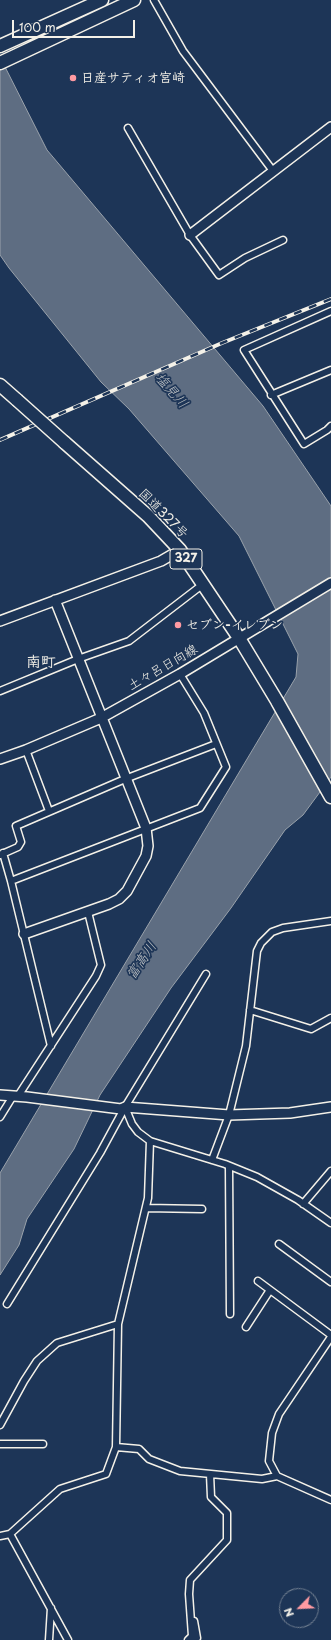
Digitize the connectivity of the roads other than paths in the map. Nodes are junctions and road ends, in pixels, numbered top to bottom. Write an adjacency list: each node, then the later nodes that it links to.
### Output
1 (102, 0): 4 (highway)
2 (134, 0): 5 (highway)
3 (154, 0): 8 (street)
4 (0, 46)
5 (0, 63)
6 (331, 127): 8 (street)
7 (128, 128): 9 (street)
8 (273, 171): 9 (street)
9 (190, 235): 10 (street)
10 (283, 240)
11 (331, 311): 14 (street)
12 (331, 370): 14 (street)
13 (0, 385): 17 (highway, 国道327号 / 327, bridge)
14 (271, 395): 15 (street)
15 (329, 428): 16 (street)
16 (331, 436)
17 (180, 550): 19 (highway, 国道327号 / 327); 20 (street)
18 (331, 583): 22 (street, 土々呂日向線)
19 (202, 585): 22 (highway, 国道327号 / 327); 23 (street)
20 (55, 600): 21 (street); 23 (street)
21 (0, 621)
22 (244, 636): 24 (street, 土々呂日向線); 31 (highway, 国道327号 / 327)
23 (78, 658): 25 (street); 26 (street)
24 (180, 674): 26 (street, 土々呂日向線); 27 (street)
25 (0, 691)
26 (101, 718): 28 (street, 土々呂日向線); 30 (street)
27 (216, 744): 30 (street); 33 (street)
28 (26, 750): 29 (street, 土々呂日向線); 32 (street)
29 (0, 759)
30 (125, 779): 32 (street); 33 (street)
31 (329, 793)
32 (49, 811): 34 (street)
33 (146, 828): 35 (street); 36 (street)
34 (1, 854): 35 (street)
35 (11, 880): 38 (street)
36 (88, 912): 38 (street); 42 (street)
37 (331, 921): 40 (street)
38 (24, 934): 42 (street)
39 (206, 974): 46 (street)
40 (250, 1010): 41 (street); 47 (street)
41 (331, 1018)
42 (50, 1046): 44 (street)
43 (0, 1095): 44 (street)
44 (19, 1096): 46 (street); 48 (street)
45 (331, 1107): 47 (street)
46 (123, 1108): 47 (street); 49 (street); 61 (street)
47 (229, 1115): 50 (street)
48 (0, 1117)
49 (150, 1141): 50 (street); 54 (street)
50 (212, 1160): 51 (street)
51 (229, 1166): 53 (street); 62 (street)
52 (331, 1171): 53 (street)
53 (303, 1204): 56 (street)
54 (146, 1208): 55 (street); 63 (street)
55 (202, 1209)
56 (331, 1223)
57 (279, 1244): 59 (street)
58 (258, 1281): 60 (street)
59 (331, 1282)
60 (270, 1290): 64 (street); 65 (street)
61 (8, 1304)
62 (230, 1314)
63 (118, 1324): 66 (street); 69 (street)
64 (246, 1327)
65 (331, 1336): 71 (street)
66 (0, 1425)
67 (0, 1444): 68 (street)
68 (43, 1444)
69 (116, 1447): 70 (street); 73 (street)
70 (210, 1474): 71 (street); 75 (street)
71 (277, 1476): 72 (street)
72 (331, 1500)
73 (10, 1534): 74 (street); 76 (street)
74 (0, 1536)
75 (189, 1594): 79 (street); 80 (street)
76 (51, 1608): 77 (street); 78 (street)
77 (49, 1640)
78 (68, 1640)
79 (188, 1640)
80 (195, 1640)

